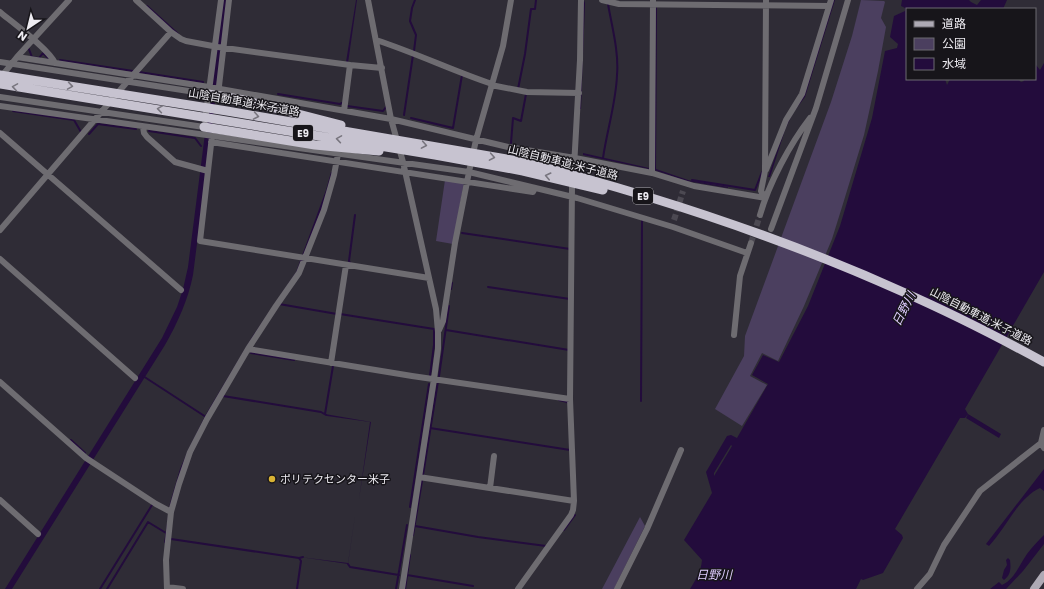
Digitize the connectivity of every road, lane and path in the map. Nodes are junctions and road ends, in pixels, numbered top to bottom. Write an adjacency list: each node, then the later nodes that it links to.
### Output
1 (69, 0): 15 (street)
2 (136, 0): 14 (street)
3 (221, 0): 17 (street)
4 (229, 0): 17 (street)
5 (368, 0): 16 (street)
6 (511, 0): 30 (street)
7 (581, 0): 33 (street)
8 (602, 0): 10 (street)
9 (848, 0): 40 (street)
10 (653, 2): 11 (street); 57 (street)
11 (766, 3): 12 (street); 55 (street)
12 (830, 3): 55 (street)
13 (0, 12): 15 (street)
14 (172, 32): 17 (street); 25 (street)
15 (34, 40): 18 (street); 20 (street)
16 (376, 40): 23 (street); 30 (street)
17 (220, 48): 22 (street); 31 (street); 32 (street)
18 (17, 57): 20 (street); 21 (street)
19 (0, 62): 21 (street)
20 (55, 63): 25 (street)
21 (11, 64): 26 (street); 27 (street)
22 (350, 65): 23 (street); 37 (street)
23 (382, 68): 41 (street)
24 (0, 75): 29 (highway, 山陰自動車道;米子道路 / E9)
25 (132, 76): 27 (street); 32 (street)
26 (0, 78)
27 (127, 82): 32 (street); 38 (street)
28 (0, 84): 29 (highway, 山陰自動車道;米子道路 / E9, one-way to 28)
29 (32, 85): 36 (highway, 山陰自動車道;米子道路 / E9, one-way to 29); 36 (highway, 山陰自動車道;米子道路 / E9, one-way to 36)
30 (492, 85): 33 (street); 47 (street)
31 (219, 88): 32 (street); 37 (street)
32 (209, 91): 45 (street); 46 (highway)
33 (579, 93): 51 (street)
34 (0, 98): 38 (street)
35 (0, 106): 42 (street)
36 (200, 111): 39 (highway, 山陰自動車道;米子道路 / E9)
37 (344, 111): 41 (street)
38 (101, 113): 42 (street); 45 (street)
39 (216, 114): 46 (highway, 山陰自動車道;米子道路 / E9, one-way to 46); 48 (highway, 山陰自動車道;米子道路 / E9, one-way to 39)
40 (814, 114): 65 (street); 67 (street)
41 (392, 119): 47 (street); 52 (street)
42 (95, 120): 43 (street); 58 (street)
43 (143, 127): 45 (street); 54 (street)
44 (0, 133): 58 (street)
45 (208, 135): 48 (highway); 50 (street); 54 (street)
46 (388, 138): 52 (highway, 山陰自動車道;米子道路 / E9)
47 (476, 140): 51 (street); 56 (street)
48 (392, 150): 52 (highway)
49 (447, 153): 52 (highway, 山陰自動車道;米子道路 / E9, one-way to 49); 52 (highway, 山陰自動車道;米子道路 / E9); 69 (highway, 山陰自動車道;米子道路 / E9)
50 (337, 158): 52 (street); 52 (street); 73 (street)
51 (575, 158): 53 (street); 57 (street)
52 (404, 160): 56 (street); 59 (street); 75 (street)
53 (574, 167)
54 (208, 171): 73 (street)
55 (765, 171): 65 (street)
56 (469, 172): 59 (street); 62 (street)
57 (652, 173): 60 (street)
58 (48, 175): 68 (street); 76 (street)
59 (467, 182): 62 (street); 77 (street)
60 (686, 183): 63 (street); 65 (street)
61 (572, 187): 64 (street)
62 (535, 188): 64 (street)
63 (683, 191)
64 (574, 197): 71 (street); 86 (street)
65 (765, 198): 66 (street)
66 (760, 215)
67 (771, 229)
68 (0, 230)
69 (775, 241): 80 (highway, 山陰自動車道;米子道路 / E9); 82 (highway, 山陰自動車道;米子道路 / E9)
70 (751, 243): 71 (street)
71 (747, 253): 78 (street)
72 (0, 259): 83 (street)
73 (303, 259): 74 (street); 79 (street)
74 (346, 265): 75 (street); 81 (street)
75 (429, 278): 77 (street)
76 (181, 290)
77 (438, 332): 84 (street)
78 (734, 334)
79 (248, 349): 81 (street); 95 (street)
80 (1044, 362)
81 (331, 363): 84 (street)
82 (1044, 366)
83 (135, 378)
84 (434, 379): 86 (street); 91 (street)
85 (0, 382): 95 (street)
86 (570, 399): 94 (street)
87 (1044, 430): 88 (street)
88 (1043, 446): 103 (street)
89 (681, 450): 102 (street)
90 (494, 456): 92 (street)
91 (419, 478): 92 (street); 100 (street)
92 (490, 488): 94 (street)
93 (0, 500): 96 (street)
94 (574, 502): 101 (street)
95 (169, 512): 98 (street)
96 (38, 534)
97 (1044, 575): 104 (main road)
98 (167, 588): 99 (street)
99 (183, 589)
100 (402, 589)
101 (518, 589)
102 (617, 589)
103 (917, 589)
104 (1034, 589)

